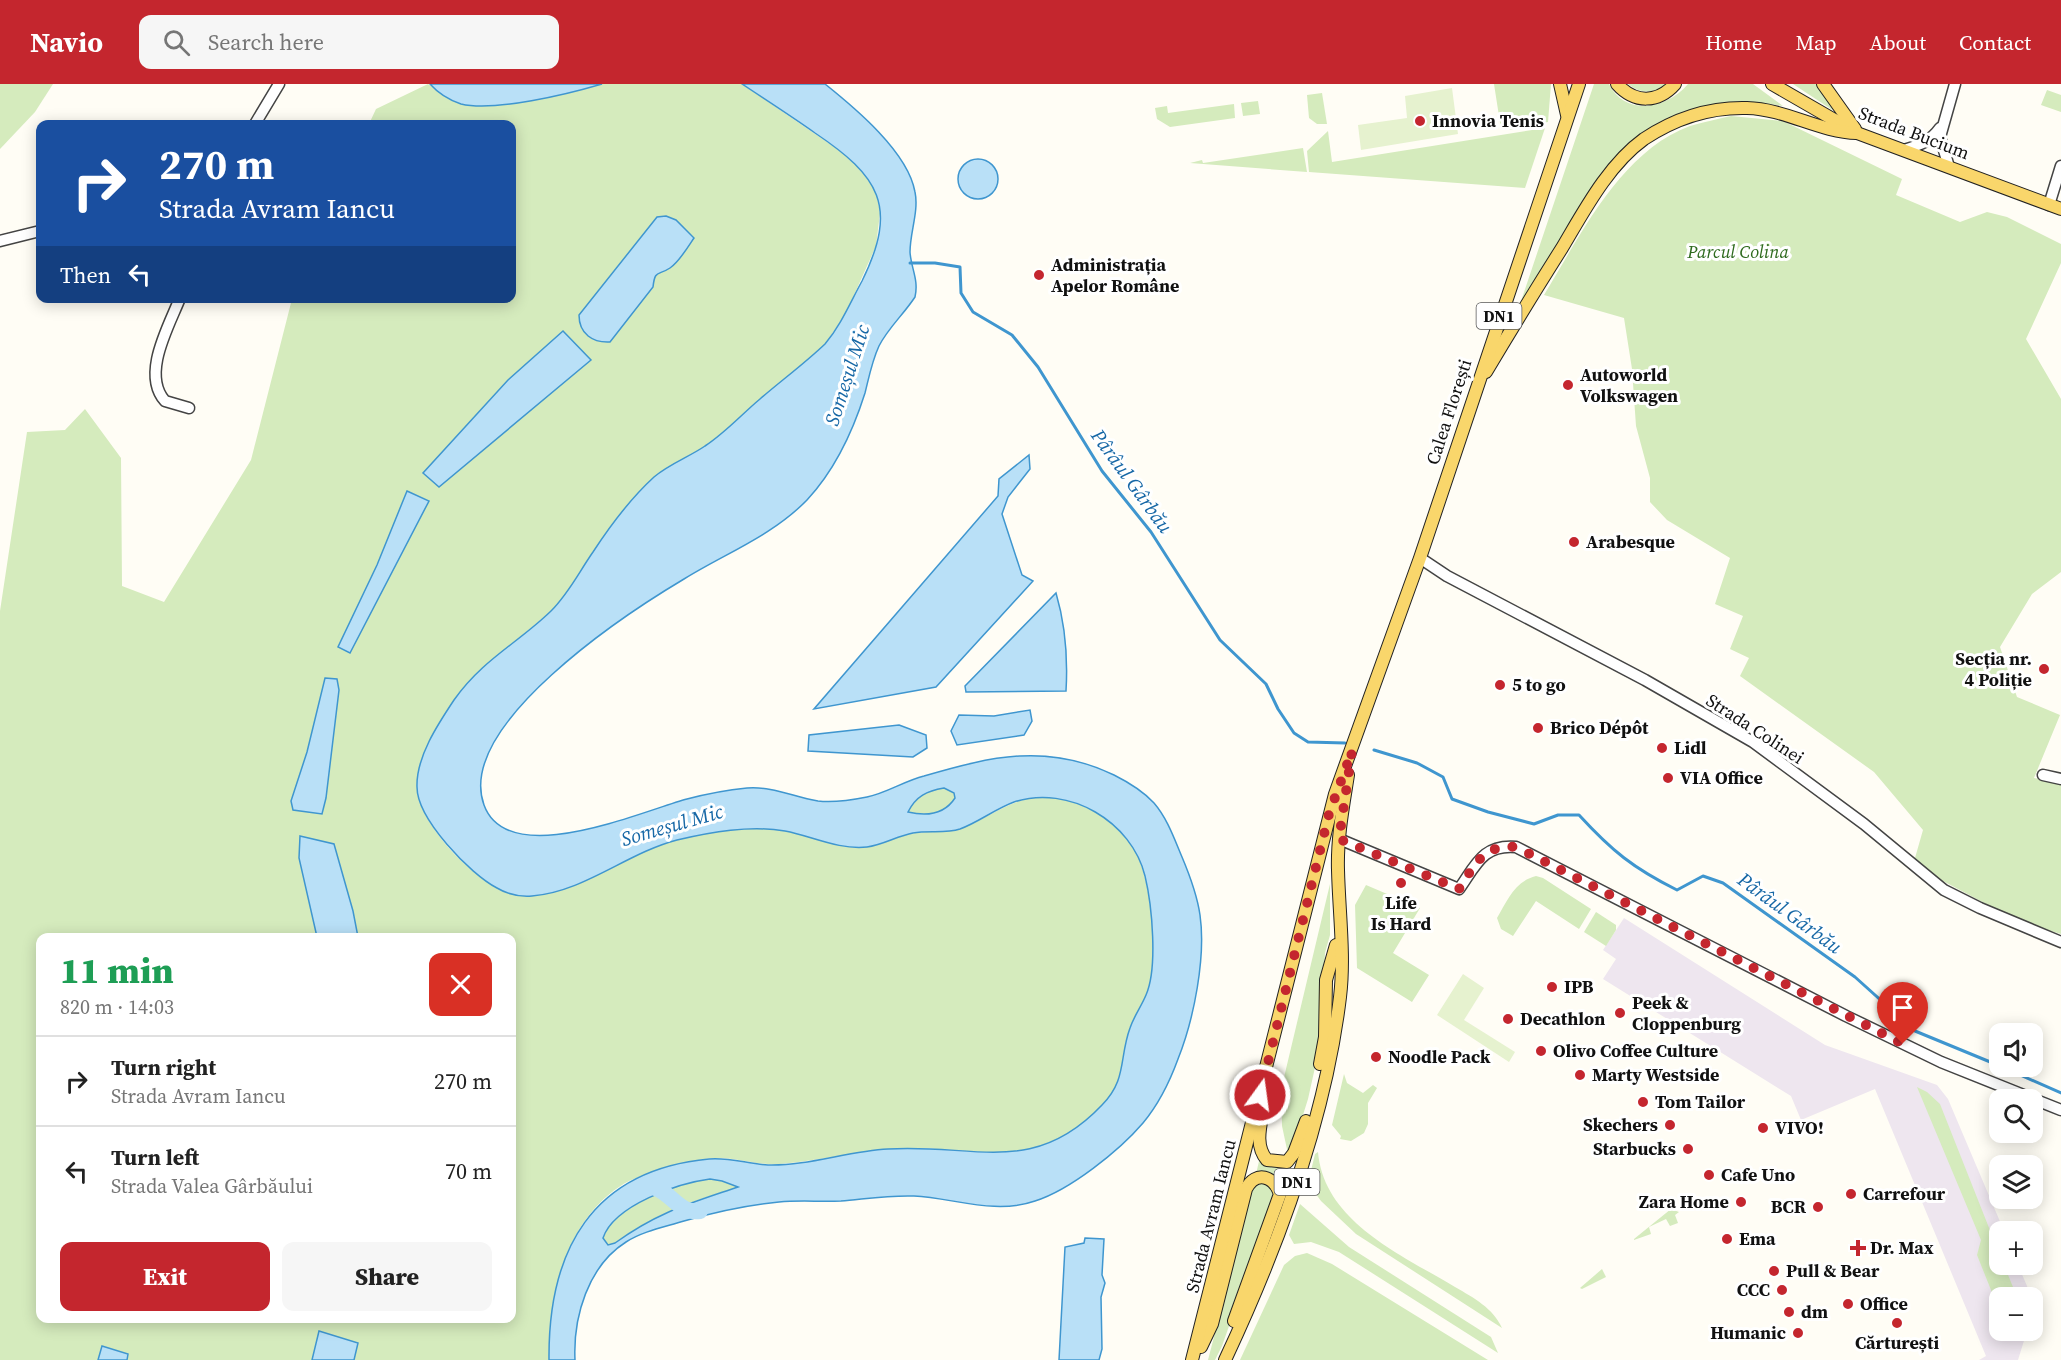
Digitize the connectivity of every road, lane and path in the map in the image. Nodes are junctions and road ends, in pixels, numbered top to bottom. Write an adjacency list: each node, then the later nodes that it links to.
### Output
1 (279, 84): 10 (street)
2 (1560, 84): 9 (main road)
3 (1579, 84): 9 (main road, Calea Florești / DN1)
4 (1617, 84): 5 (main road)
5 (1676, 84)
6 (1772, 84): 12 (main road, Strada Bucium)
7 (1823, 84): 12 (main road)
8 (1955, 84): 11 (street)
9 (1567, 116): 20 (main road, Calea Florești / DN1)
10 (257, 120)
11 (1941, 125): 13 (street); 15 (street)
12 (1857, 133): 13 (main road, Strada Bucium); 20 (main road)
13 (1904, 150): 15 (main road, Strada Bucium)
14 (2061, 166): 16 (street, Strada Bucium)
15 (1949, 167): 16 (main road, Strada Bucium)
16 (2055, 207)
17 (36, 232): 18 (street)
18 (0, 241)
19 (178, 303): 21 (street)
20 (1475, 391): 22 (main road, Calea Florești / DN1)
21 (189, 408)
22 (1420, 558): 23 (main road, Calea Florești / DN1); 28 (street, Strada Colinei)
23 (1352, 750): 26 (main road, DN1); 29 (main road, Strada Avram Iancu / DN1)
24 (2043, 775): 25 (street)
25 (2061, 779)
26 (1339, 839): 27 (main road, DN1); 30 (street)
27 (1340, 933): 29 (main road); 31 (main road, DN1)
28 (2061, 942)
29 (1265, 1074): 32 (main road, Strada Avram Iancu / DN1)
30 (2061, 1110)
31 (1226, 1357): 32 (main road)
32 (1194, 1360)

